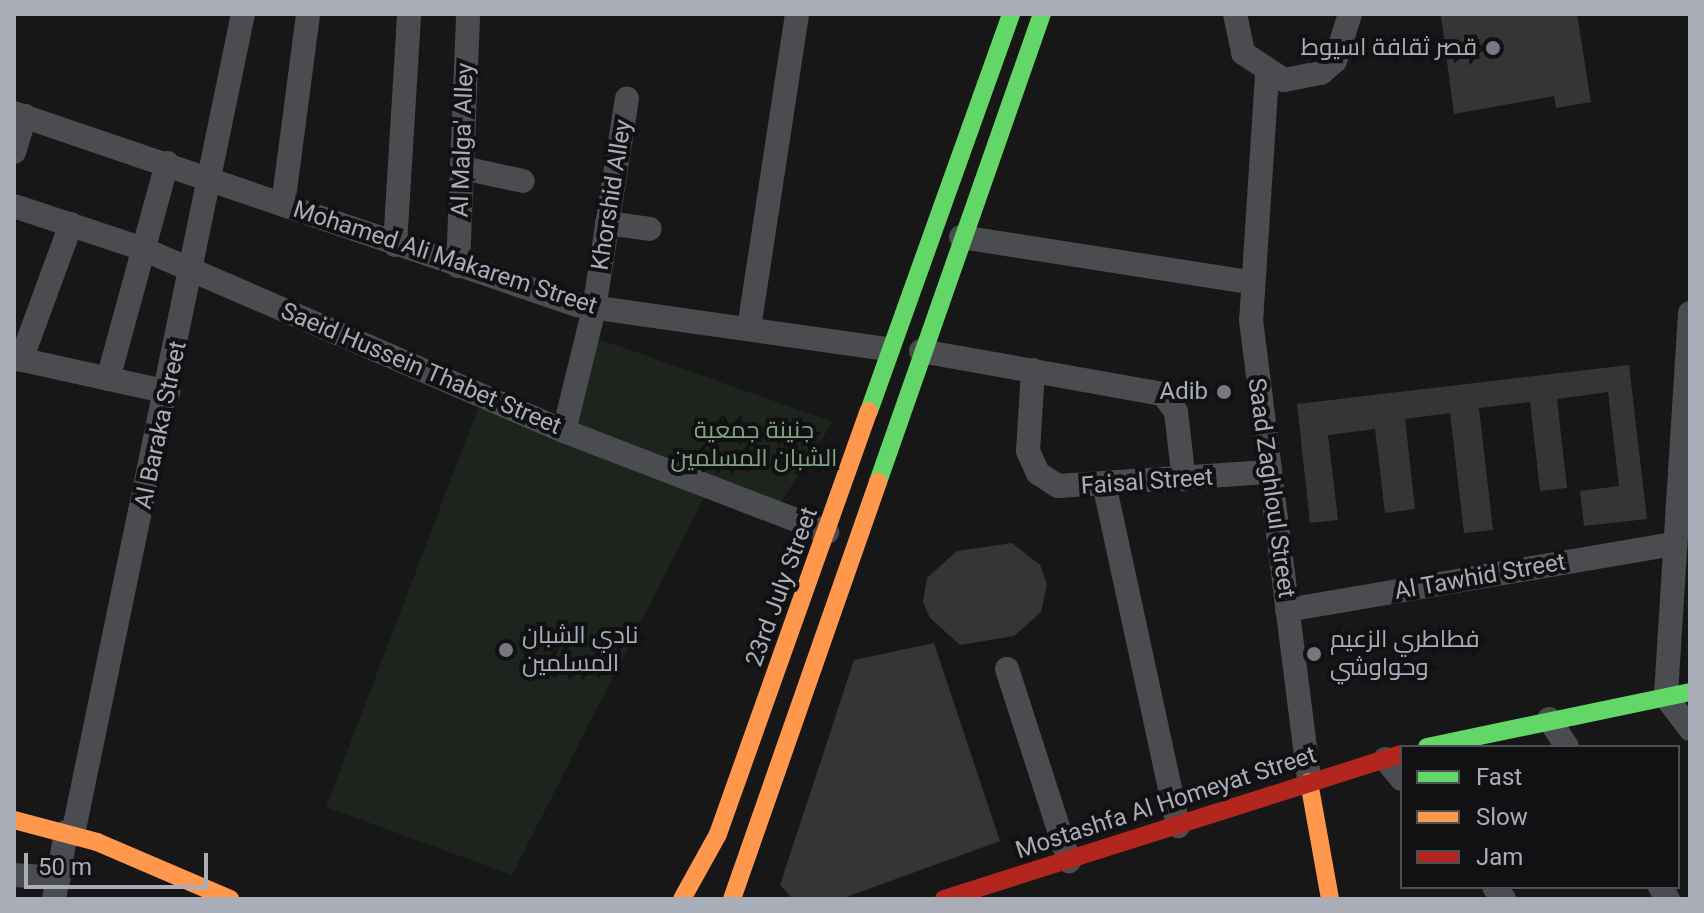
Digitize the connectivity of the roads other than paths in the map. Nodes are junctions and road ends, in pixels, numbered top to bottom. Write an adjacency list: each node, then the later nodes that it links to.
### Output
1 (243, 14): 16 (street, Al Baraka Street)
2 (308, 14): 18 (street)
3 (409, 14): 24 (street)
4 (468, 14): 15 (street, Al Malga' Alley)
5 (797, 14): 31 (street)
6 (1011, 14): 32 (main road, 23rd July Street)
7 (1042, 14): 23 (main road)
8 (1235, 14): 10 (street)
9 (1350, 14): 10 (street)
10 (1267, 75): 28 (street, Saad Zaghloul Street)
11 (627, 99): 20 (street, Khorshid Alley)
12 (20, 115): 13 (street); 14 (street, Mohamed Ali Makarem Street)
13 (14, 152)
14 (167, 163): 16 (street, Mohamed Ali Makarem Street); 25 (street)
15 (463, 168): 17 (street); 26 (street, Al Malga' Alley)
16 (210, 178): 18 (street, Mohamed Ali Makarem Street); 27 (street, Al Baraka Street)
17 (523, 181)
18 (283, 205): 24 (street, Mohamed Ali Makarem Street)
19 (14, 206): 21 (street, Saeid Hussein Thabet Street)
20 (607, 223): 22 (street); 29 (street, Khorshid Alley)
21 (71, 224): 25 (street, Saeid Hussein Thabet Street); 34 (street)
22 (650, 229)
23 (961, 237): 28 (street); 33 (main road)
24 (395, 245): 26 (street, Mohamed Ali Makarem Street)
25 (143, 249): 27 (street, Saeid Hussein Thabet Street); 36 (street)
26 (458, 266): 29 (street, Mohamed Ali Makarem Street)
27 (193, 270): 37 (street, Al Baraka Street); 38 (street, Saeid Hussein Thabet Street)
28 (1250, 282): 39 (street, Saad Zaghloul Street)
29 (594, 309): 31 (street, Mohamed Ali Makarem Street); 38 (street, Khorshid Alley)
30 (1690, 313): 43 (street)
31 (749, 328): 32 (street, Mohamed Ali Makarem Street)
32 (888, 349): 42 (main road, 23rd July Street)
33 (921, 351): 35 (street); 60 (main road)
34 (18, 359): 36 (street)
35 (1033, 370): 40 (street); 41 (street, Faisal Street)
36 (108, 379): 37 (street)
37 (168, 392): 55 (street, Al Baraka Street)
38 (564, 431): 42 (street, Saeid Hussein Thabet Street)
39 (1268, 472): 40 (street, Faisal Street); 44 (street, Saad Zaghloul Street)
40 (1184, 480): 41 (street, Faisal Street)
41 (1105, 488): 54 (street)
42 (827, 532): 57 (main road, 23rd July Street)
43 (1672, 544): 44 (street, Al Tawhid Street); 46 (street)
44 (1287, 610): 52 (street, Saad Zaghloul Street)
45 (1007, 669): 56 (street)
46 (1678, 694): 47 (main road); 48 (street)
47 (1549, 719): 49 (main road); 50 (street)
48 (1690, 729)
49 (1436, 745)
50 (1566, 745)
51 (1393, 756): 52 (main road, Mostashfa Al Homeyat Street)
52 (1309, 782): 54 (main road, Mostashfa Al Homeyat Street); 64 (main road, Saad Zaghloul Street)
53 (14, 820): 55 (main road)
54 (1178, 826): 56 (main road, Mostashfa Al Homeyat Street)
55 (70, 833): 59 (street, Al Baraka Street); 61 (main road)
56 (1069, 861): 63 (main road, Mostashfa Al Homeyat Street)
57 (703, 866): 60 (main road); 62 (main road, 23rd July Street)
58 (14, 875): 59 (street)
59 (57, 888)
60 (734, 892)
61 (230, 899)
62 (682, 899)
63 (944, 899)
64 (1330, 899)

